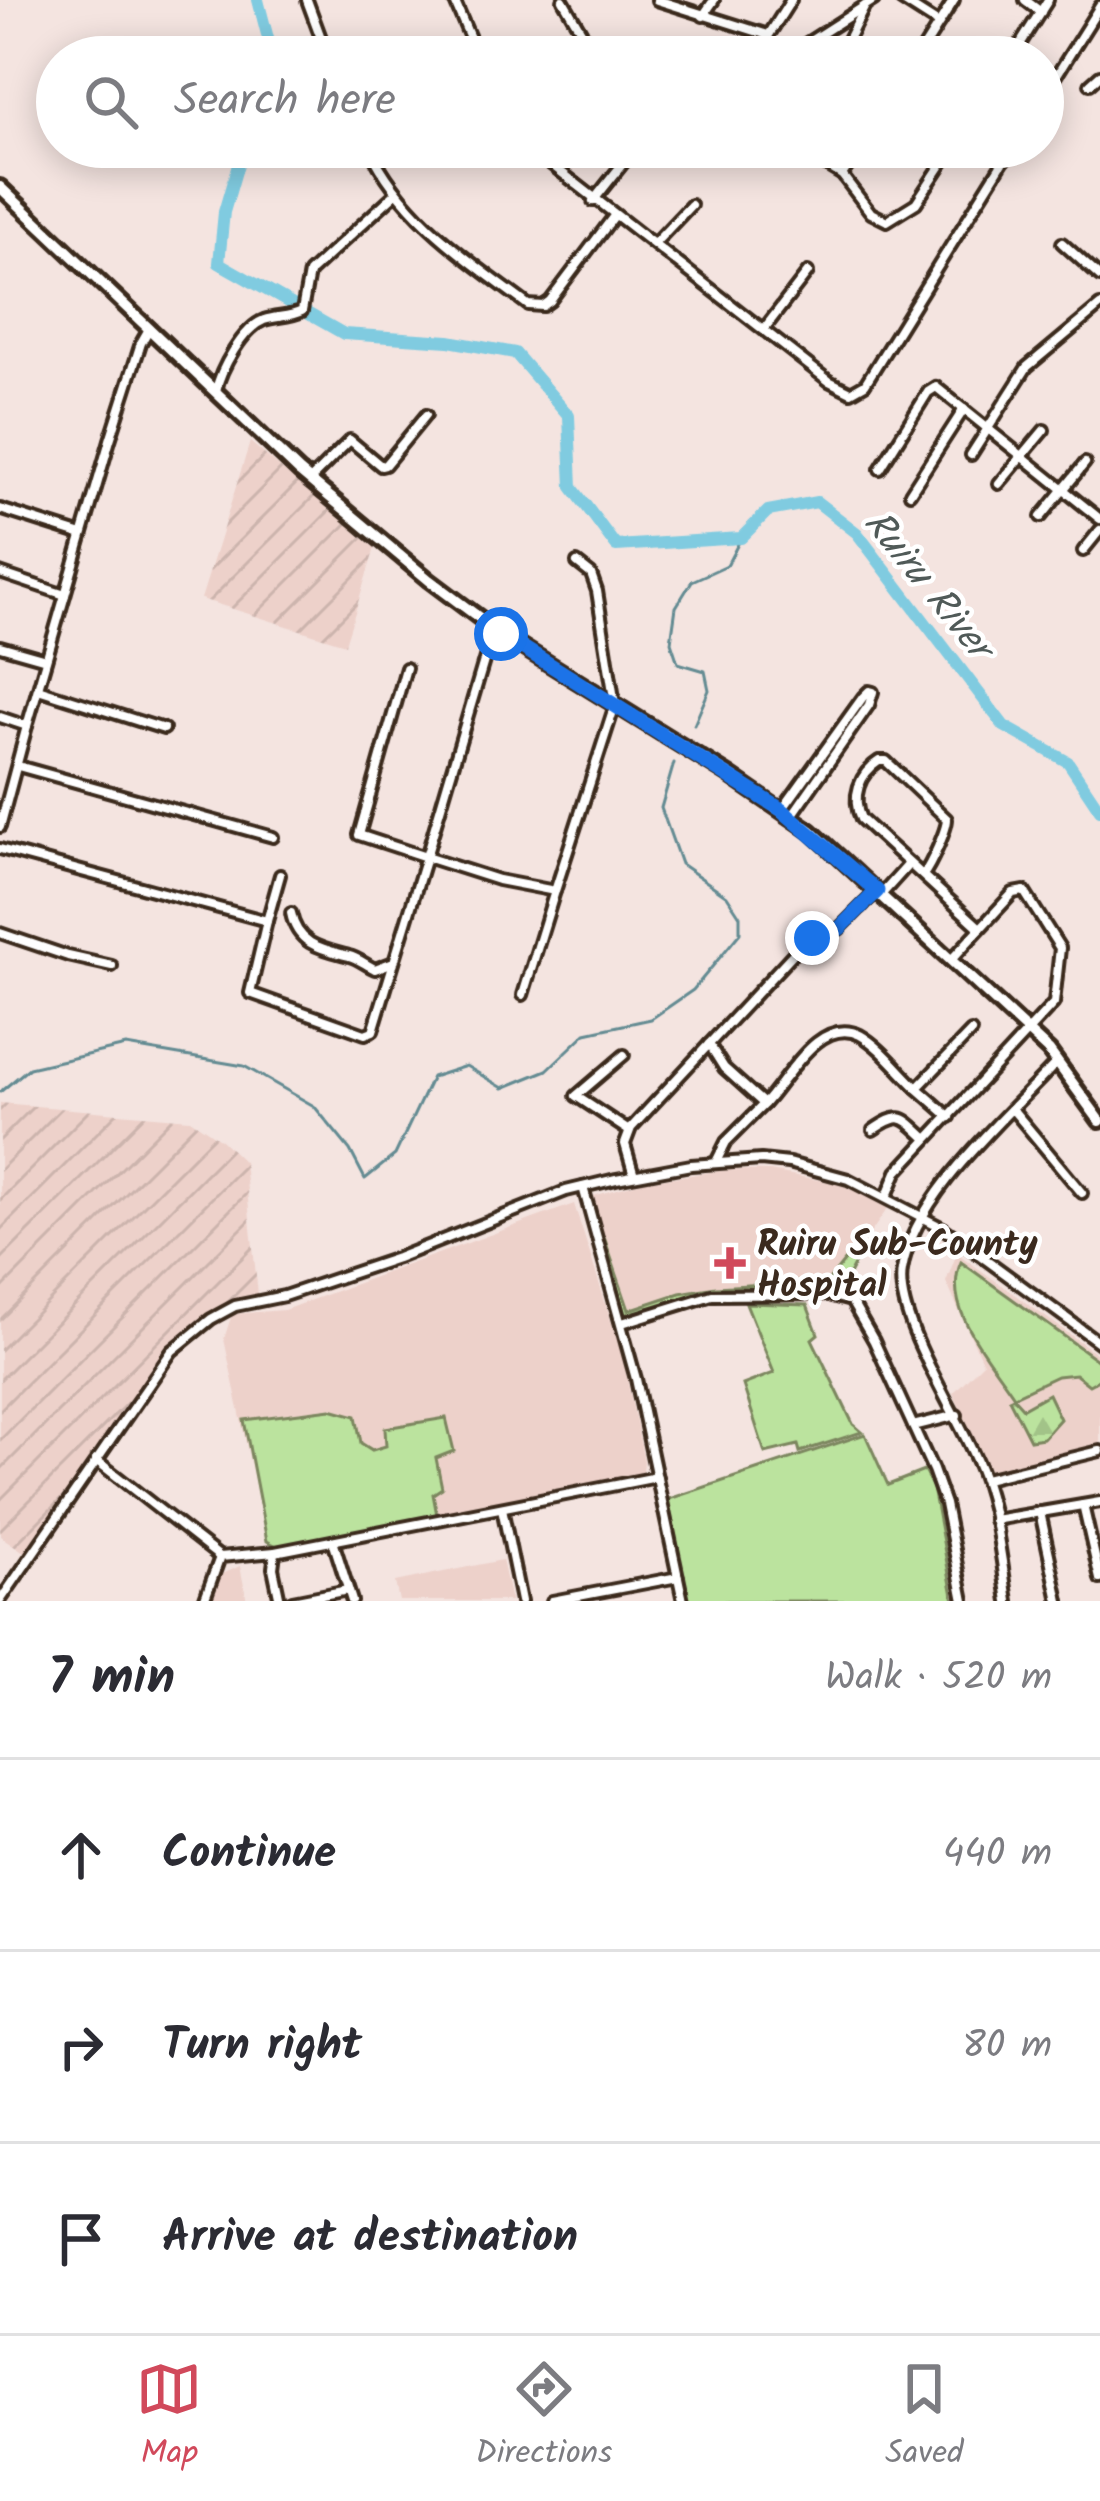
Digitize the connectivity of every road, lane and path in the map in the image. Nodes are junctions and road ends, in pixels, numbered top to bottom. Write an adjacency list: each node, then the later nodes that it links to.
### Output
1 (307, 0): 17 (street)
2 (454, 0): 18 (street)
3 (563, 0): 19 (street)
4 (657, 0): 14 (street)
5 (714, 0): 14 (street)
6 (791, 0): 16 (street)
7 (901, 0): 15 (street)
8 (954, 0): 15 (street)
9 (1025, 0): 13 (street)
10 (1048, 0): 13 (street)
11 (870, 3): 20 (street); 21 (street)
12 (1100, 6): 24 (street)
13 (1041, 12): 23 (street)
14 (703, 16): 16 (street)
15 (937, 23): 22 (street)
16 (768, 35)
17 (320, 36)
18 (469, 36)
19 (584, 36)
20 (818, 36)
21 (851, 36)
22 (930, 36)
23 (1026, 36)
24 (1064, 62)
25 (1100, 75): 26 (street)
26 (1090, 84)
27 (381, 168): 36 (street)
28 (554, 168): 37 (street)
29 (619, 168): 37 (street)
30 (830, 168): 34 (street)
31 (847, 168): 34 (street)
32 (939, 168): 34 (street)
33 (999, 168): 46 (street)
34 (842, 175)
35 (0, 187): 45 (main road)
36 (395, 194): 39 (street); 47 (street)
37 (593, 201): 39 (street)
38 (691, 205): 40 (street)
39 (614, 216): 40 (street)
40 (655, 243): 46 (street)
41 (1062, 243): 43 (street)
42 (808, 272): 46 (street)
43 (1100, 277)
44 (1100, 306): 50 (street)
45 (149, 328): 47 (main road); 64 (street)
46 (764, 329)
47 (216, 391): 56 (main road)
48 (964, 409): 50 (street); 55 (street); 59 (street)
49 (426, 415): 56 (street)
50 (989, 430): 52 (street); 53 (street)
51 (1044, 430): 53 (street)
52 (970, 455)
53 (1022, 458): 57 (street); 58 (street)
54 (1085, 463): 58 (street)
55 (880, 469)
56 (310, 480): 69 (main road)
57 (999, 484)
58 (1063, 490): 61 (street); 62 (street)
59 (910, 493)
60 (0, 509): 64 (street)
61 (1041, 517)
62 (1100, 519)
63 (1100, 530): 65 (street)
64 (82, 535): 68 (street)
65 (1083, 551)
66 (577, 563): 74 (street)
67 (0, 573): 68 (street)
68 (65, 595): 71 (street)
69 (501, 634): 74 (main road); 84 (street)
70 (0, 646): 71 (street)
71 (46, 659): 73 (street)
72 (406, 668): 84 (street)
73 (38, 689): 76 (street); 77 (street)
74 (615, 705): 80 (main road); 88 (street)
75 (0, 717): 76 (street)
76 (27, 726): 78 (street)
77 (164, 729)
78 (18, 766): 81 (street); 82 (street)
79 (808, 782): 79 (street); 80 (street)
80 (787, 813): 89 (main road)
81 (0, 827)
82 (273, 837)
83 (0, 850): 91 (street)
84 (426, 857): 88 (street); 95 (street)
85 (909, 863): 86 (street); 86 (street); 89 (street)
86 (923, 874): 92 (street)
87 (280, 875): 91 (street)
88 (555, 891): 97 (street)
89 (879, 893): 94 (main road); 100 (street)
90 (292, 913): 95 (street)
91 (267, 921): 95 (street)
92 (980, 928): 94 (street); 98 (street)
93 (0, 933): 96 (street)
94 (951, 960): 98 (main road)
95 (392, 963)
96 (112, 966)
97 (523, 995)
98 (1029, 1031): 102 (main road); 106 (street)
99 (971, 1032): 103 (street)
100 (709, 1044): 104 (street); 109 (street)
101 (624, 1055): 109 (street)
102 (1055, 1064): 105 (street); 107 (main road)
103 (917, 1088): 104 (street); 106 (street)
104 (764, 1104): 111 (street)
105 (1013, 1110): 114 (street); 116 (street)
106 (950, 1117): 110 (street)
107 (1100, 1121)
108 (873, 1130): 110 (street)
109 (629, 1131): 112 (street)
110 (927, 1139): 115 (street)
111 (716, 1162): 112 (street); 115 (street)
112 (634, 1175): 113 (street)
113 (583, 1187): 117 (street); 122 (street)
114 (1082, 1193)
115 (887, 1196): 116 (street)
116 (922, 1219): 118 (street); 119 (street)
117 (622, 1323): 120 (street); 123 (street)
118 (1100, 1343)
119 (957, 1415): 120 (street); 124 (street)
120 (913, 1426): 145 (street)
121 (1100, 1451): 124 (street)
122 (96, 1460): 132 (street); 137 (street)
123 (657, 1478): 127 (street); 133 (street)
124 (984, 1479): 129 (street)
125 (1100, 1502): 126 (street)
126 (1083, 1505): 128 (street); 134 (street)
127 (502, 1508): 130 (street); 142 (street)
128 (1040, 1512): 129 (street); 147 (street)
129 (994, 1520): 146 (street)
130 (333, 1541): 131 (street); 135 (street)
131 (275, 1552): 132 (street); 139 (street)
132 (220, 1557): 138 (street)
133 (678, 1577): 136 (street); 144 (street)
134 (1100, 1579)
135 (348, 1590): 140 (street); 141 (street)
136 (598, 1597): 143 (street)
137 (0, 1600)
138 (204, 1601)
139 (280, 1601)
140 (292, 1601)
141 (352, 1601)
142 (521, 1601)
143 (552, 1601)
144 (683, 1601)
145 (964, 1601)
146 (1008, 1601)
147 (1059, 1601)

